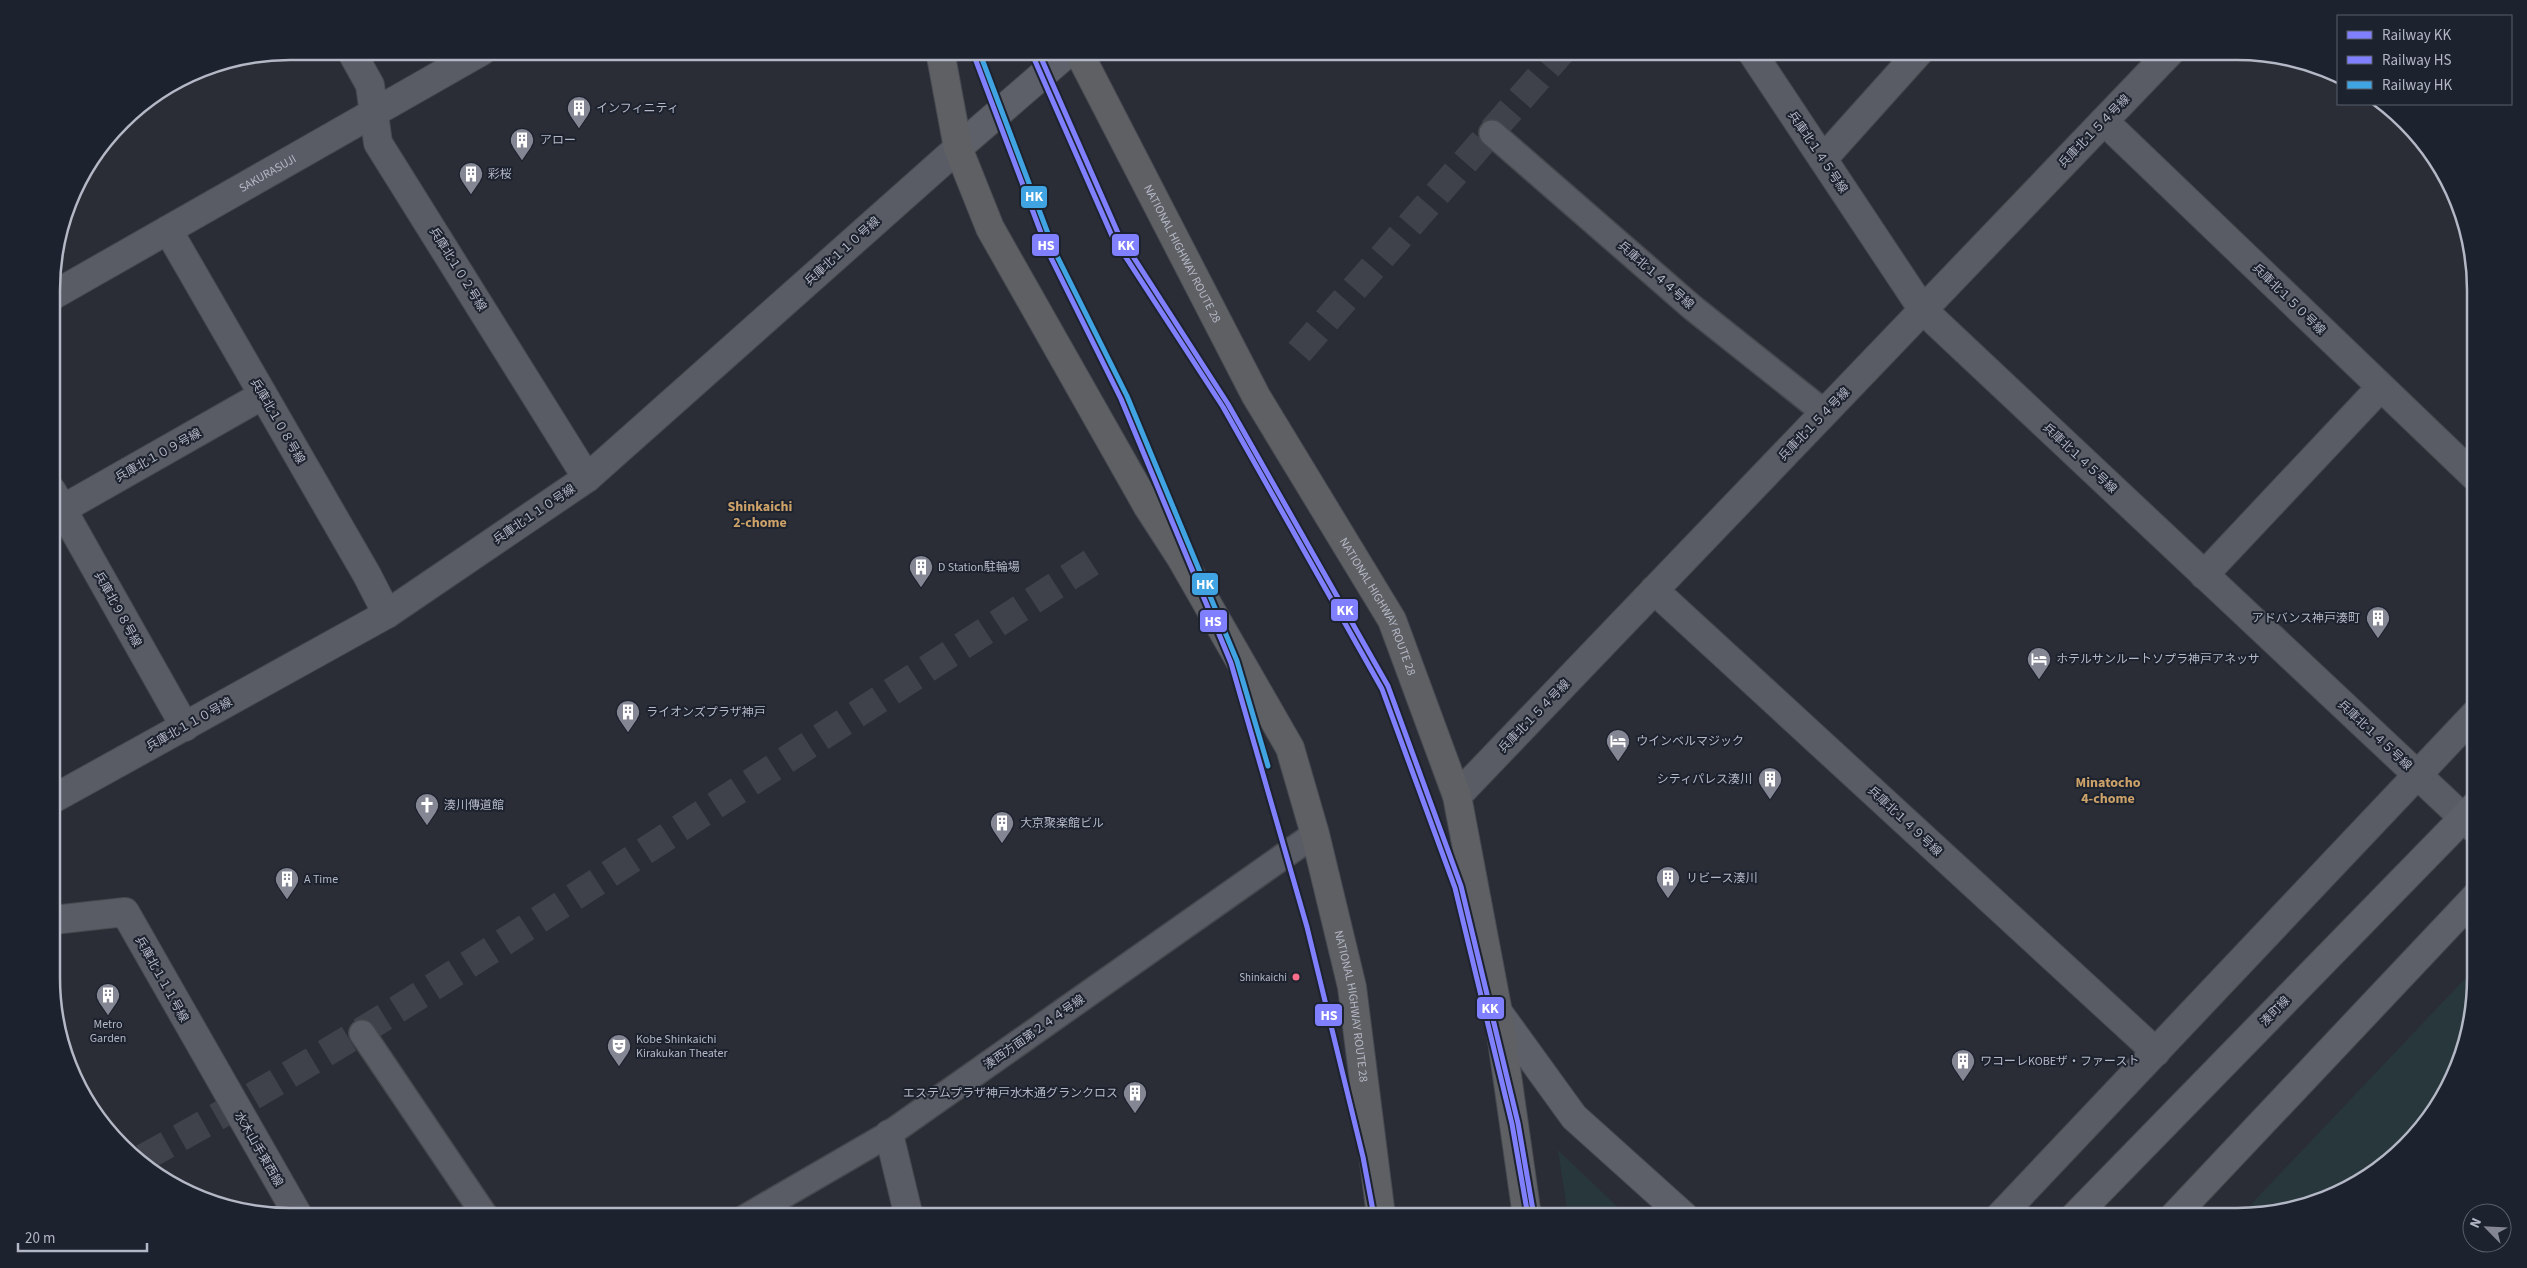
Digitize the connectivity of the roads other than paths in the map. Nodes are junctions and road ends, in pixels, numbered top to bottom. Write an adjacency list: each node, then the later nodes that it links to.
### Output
1 (356, 60): 9 (street, 兵庫北１０２号線)
2 (467, 60): 9 (street, SAKURASUJI)
3 (942, 60): 12 (highway, NATIONAL HIGHWAY ROUTE 28)
4 (1060, 60): 12 (street)
5 (1083, 60): 31 (highway, NATIONAL HIGHWAY ROUTE 28)
6 (1757, 60): 13 (street, 兵庫北１４５号線)
7 (1912, 60): 13 (street)
8 (2162, 60): 10 (street, 兵庫北１５４号線)
9 (374, 114): 14 (street, SAKURASUJI); 21 (street, 兵庫北１０２号線)
10 (2104, 121): 16 (street, 兵庫北１５４号線); 17 (street, 兵庫北１５０号線)
11 (1492, 133): 19 (lane, 兵庫北１４４号線)
12 (958, 148): 21 (street, 兵庫北１１０号線); 34 (highway, NATIONAL HIGHWAY ROUTE 28)
13 (1823, 159): 16 (street, 兵庫北１４５号線)
14 (168, 230): 15 (street, SAKURASUJI); 18 (street, 兵庫北１０８号線)
15 (60, 291)
16 (1923, 310): 19 (street, 兵庫北１５４号線); 24 (street, 兵庫北１４５号線)
17 (2380, 388): 20 (street, 兵庫北１５０号線); 24 (street)
18 (263, 396): 22 (street, 兵庫北１０９号線); 26 (street, 兵庫北１０８号線)
19 (1825, 413): 25 (street, 兵庫北１５４号線)
20 (2467, 469)
21 (587, 478): 26 (street, 兵庫北１１０号線)
22 (60, 503)
23 (60, 512): 28 (street, 兵庫北９８号線)
24 (2204, 575): 29 (street, 兵庫北１４５号線)
25 (1654, 590): 31 (street, 兵庫北１５４号線); 39 (street, 兵庫北１４９号線)
26 (386, 614): 28 (street, 兵庫北１１０号線)
27 (2467, 723): 29 (street)
28 (185, 727): 30 (street, 兵庫北１１０号線)
29 (2419, 775): 32 (street, 兵庫北１４５号線); 39 (street)
30 (60, 795)
31 (1457, 796): 37 (highway, NATIONAL HIGHWAY ROUTE 28)
32 (2467, 814)
33 (2467, 821): 50 (street, 湊町線)
34 (1315, 834): 41 (lane, 湊西方面第２４４号線); 46 (highway, NATIONAL HIGHWAY ROUTE 28)
35 (2467, 906): 51 (street)
36 (60, 919): 40 (street, 兵庫北１１１号線)
37 (1498, 1012): 47 (highway, NATIONAL HIGHWAY ROUTE 28); 48 (street)
38 (362, 1033): 43 (lane)
39 (2156, 1052): 49 (street)
40 (235, 1108): 42 (street, 水木山手東西線)
41 (889, 1134): 44 (lane, 湊西方面第２４４号線); 45 (street)
42 (294, 1208)
43 (480, 1208)
44 (762, 1208)
45 (906, 1208)
46 (1380, 1208)
47 (1526, 1208)
48 (1675, 1208)
49 (2008, 1208)
50 (2083, 1208)
51 (2182, 1208)

